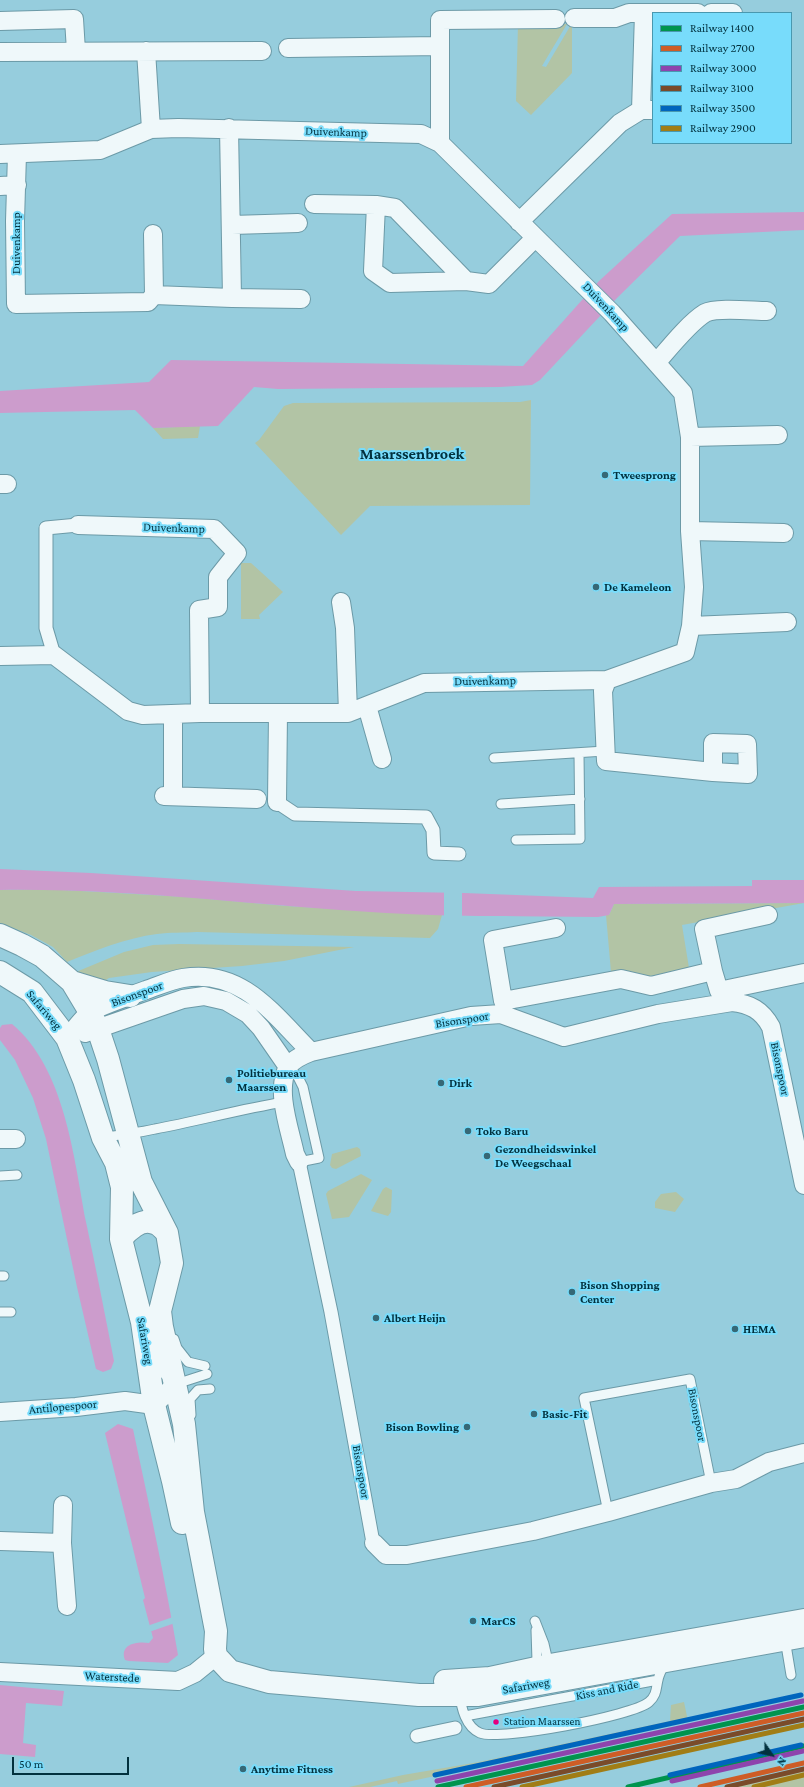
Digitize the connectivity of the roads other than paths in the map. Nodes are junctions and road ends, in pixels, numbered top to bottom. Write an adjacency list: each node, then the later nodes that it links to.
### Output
1 (644, 13): 2 (street); 3 (street); 12 (street)
2 (652, 13)
3 (574, 18)
4 (556, 19): 6 (street)
5 (0, 21): 11 (street)
6 (440, 46): 7 (street); 15 (street)
7 (288, 48)
8 (146, 51): 9 (street); 11 (street); 14 (street)
9 (262, 51)
10 (0, 52): 11 (street)
11 (76, 52)
12 (647, 110): 20 (street)
13 (229, 128): 14 (street, Duivenkamp); 15 (street, Duivenkamp); 22 (street)
14 (151, 129): 16 (street, Duivenkamp)
15 (440, 143): 20 (street, Duivenkamp)
16 (9, 154): 17 (street, Duivenkamp)
17 (8, 185): 26 (street, Duivenkamp)
18 (314, 204): 19 (street)
19 (376, 205): 25 (street); 25 (street)
20 (519, 222): 24 (street, Duivenkamp)
21 (298, 223): 22 (street)
22 (232, 225): 27 (street)
23 (153, 234): 26 (street)
24 (535, 238): 25 (street); 30 (street, Duivenkamp)
25 (466, 281)
26 (154, 295): 27 (street, Duivenkamp)
27 (232, 298): 28 (street, Duivenkamp)
28 (301, 299)
29 (767, 311): 30 (street)
30 (657, 362): 32 (street, Duivenkamp)
31 (778, 435): 32 (street)
32 (690, 437): 34 (street, Duivenkamp)
33 (78, 525): 39 (street, Duivenkamp); 43 (street, Duivenkamp)
34 (690, 531): 35 (street); 38 (street, Duivenkamp)
35 (784, 533)
36 (341, 602): 45 (street)
37 (787, 622): 38 (street)
38 (691, 626): 41 (street, Duivenkamp)
39 (54, 655): 40 (street); 46 (street, Duivenkamp)
40 (0, 656)
41 (607, 680): 42 (street, Duivenkamp); 47 (street)
42 (367, 706): 45 (street, Duivenkamp); 50 (street)
43 (200, 713): 44 (street, Duivenkamp); 46 (street, Duivenkamp)
44 (278, 713): 45 (street, Duivenkamp); 54 (street)
45 (348, 713)
46 (173, 714): 52 (street)
47 (605, 752): 48 (lane); 51 (street)
48 (579, 754): 49 (lane); 53 (lane)
49 (494, 758)
50 (382, 759)
51 (713, 772)
52 (257, 799)
53 (580, 799): 55 (lane); 56 (lane)
54 (277, 802): 57 (street)
55 (501, 804)
56 (516, 840)
57 (459, 854)
58 (768, 915): 61 (street)
59 (556, 928): 65 (street, Bisonspoor)
60 (0, 936): 64 (street, Safariweg)
61 (713, 971): 63 (street); 65 (street, Bisonspoor)
62 (0, 972): 69 (street, Safariweg)
63 (804, 973)
64 (72, 982): 66 (street); 68 (street, Safariweg)
65 (651, 986): 67 (street)
66 (130, 996): 68 (street, Bisonspoor); 70 (street, Bisonspoor)
67 (658, 1014): 70 (street, Bisonspoor); 78 (street, Bisonspoor)
68 (94, 1021): 69 (street, Safariweg); 71 (street, Bisonspoor); 73 (street, Safariweg)
69 (67, 1038): 74 (street, Safariweg)
70 (311, 1052): 71 (street, Bisonspoor)
71 (288, 1067): 72 (street, Bisonspoor); 75 (lane)
72 (284, 1102): 73 (lane); 75 (street, Bisonspoor)
73 (127, 1133): 74 (lane); 79 (street, Safariweg)
74 (104, 1138): 80 (street, Safariweg)
75 (298, 1162): 98 (street, Bisonspoor)
76 (17, 1175): 77 (lane)
77 (0, 1176)
78 (804, 1185)
79 (168, 1233): 80 (street); 81 (street, Safariweg)
80 (121, 1239): 82 (street, Safariweg)
81 (164, 1293): 86 (street, Safariweg); 86 (lane, Safariweg)
82 (137, 1298): 85 (street, Safariweg); 86 (lane)
83 (0, 1312): 84 (lane)
84 (11, 1312)
85 (152, 1380): 88 (street); 89 (street, Safariweg)
86 (176, 1384): 89 (street); 91 (street, Safariweg)
87 (210, 1389): 91 (lane)
88 (125, 1401): 89 (street, Antilopespoor); 90 (street, Antilopespoor)
89 (154, 1405): 101 (street, Safariweg)
90 (0, 1412)
91 (188, 1450): 101 (street, Safariweg)
92 (804, 1454): 93 (street, Bisonspoor)
93 (711, 1483): 95 (street, Bisonspoor); 95 (lane, Bisonspoor)
94 (63, 1505): 97 (street)
95 (608, 1512): 98 (street, Bisonspoor)
96 (0, 1541): 97 (street)
97 (62, 1543): 99 (street)
98 (374, 1543)
99 (66, 1606)
100 (794, 1630): 102 (street, Safariweg); 104 (lane)
101 (215, 1652): 103 (street, Waterstede); 105 (street, Safariweg)
102 (665, 1661): 105 (street, Safariweg); 106 (lane, Kiss and Ride); 106 (lane)
103 (0, 1672)
104 (791, 1675)
105 (459, 1688): 106 (lane)
106 (465, 1716)
107 (456, 1728): 108 (street)
108 (417, 1736)

